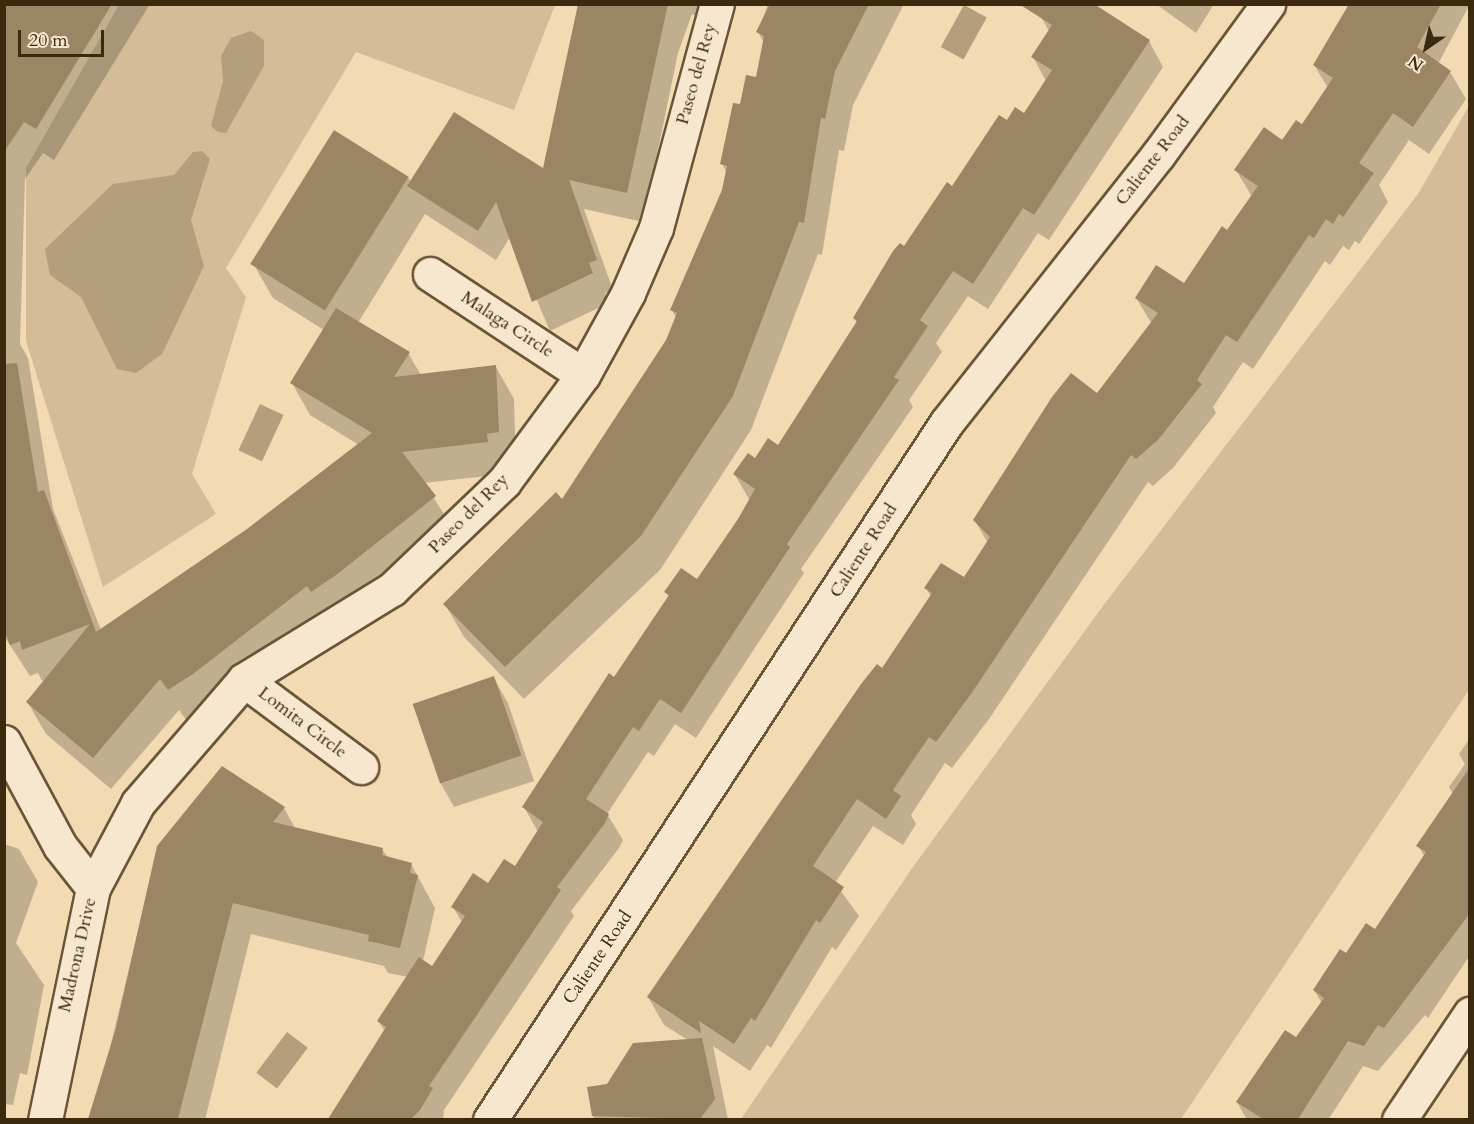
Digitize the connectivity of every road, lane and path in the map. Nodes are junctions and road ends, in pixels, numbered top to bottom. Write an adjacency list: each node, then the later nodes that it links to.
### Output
1 (717, 4): 4 (street, Paseo del Rey)
2 (1268, 4): 11 (street, Caliente Road)
3 (430, 274): 4 (street, Malaga Circle)
4 (583, 375): 5 (street, Paseo del Rey)
5 (244, 680): 7 (street, Lomita Circle); 8 (street, Paseo del Rey)
6 (4, 742): 8 (street, Madrona Drive)
7 (361, 767)
8 (93, 888): 10 (street, Madrona Drive)
9 (1470, 1014): 12 (street)
10 (45, 1119)
11 (490, 1119)
12 (1399, 1119)

